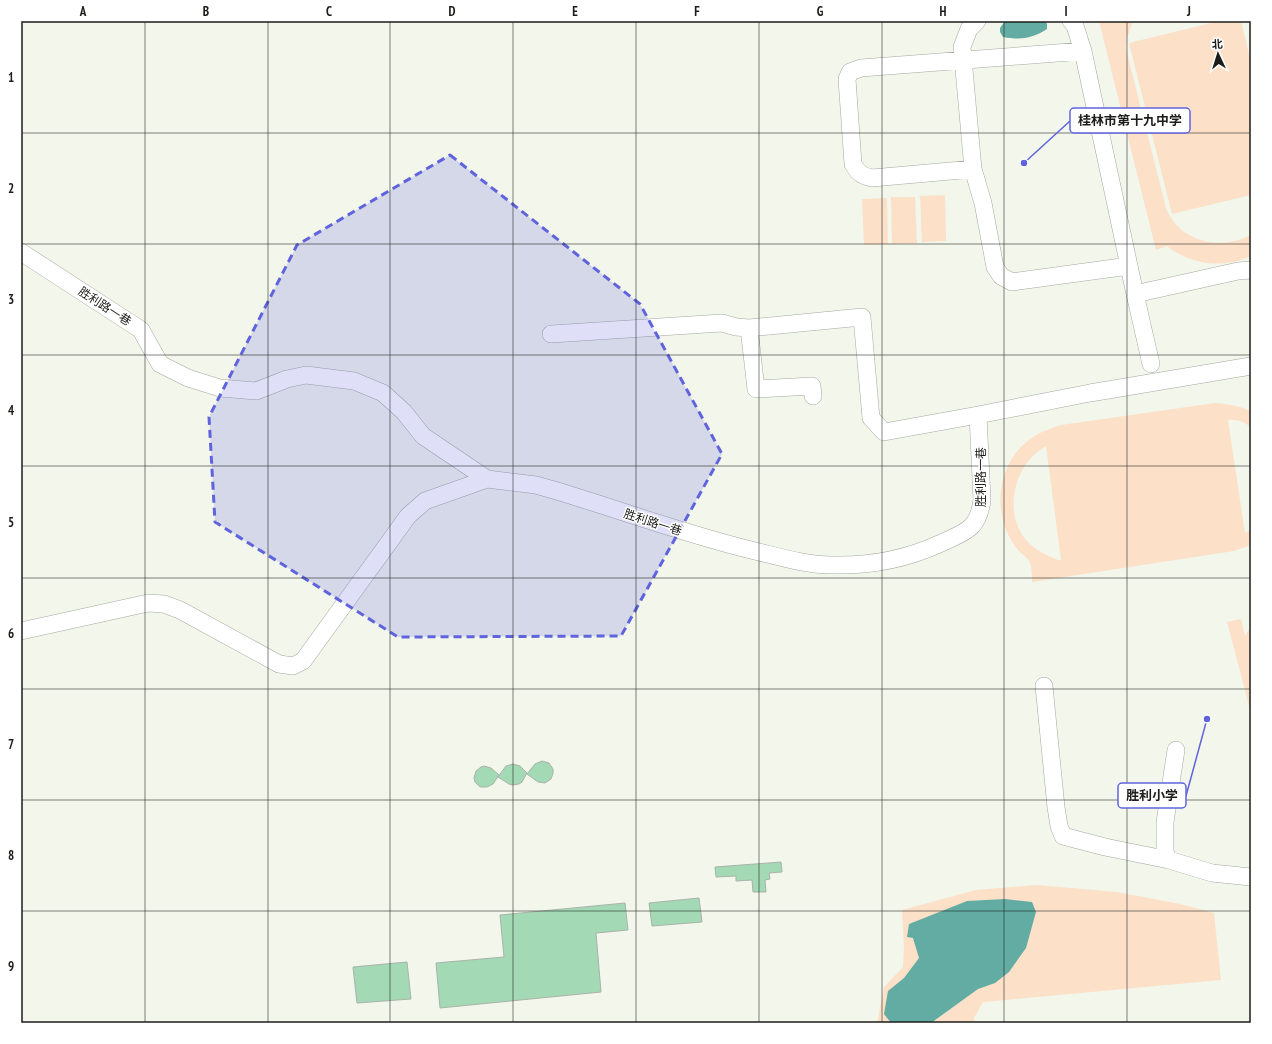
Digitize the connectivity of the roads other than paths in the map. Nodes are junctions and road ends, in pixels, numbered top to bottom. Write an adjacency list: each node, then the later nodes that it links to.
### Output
1 (977, 21): 4 (street)
2 (1071, 21): 3 (street)
3 (1083, 51): 4 (street); 7 (street)
4 (963, 61): 5 (street); 5 (street)
5 (973, 169): 7 (street)
6 (21, 252): 16 (street, 胜利路一巷)
7 (1129, 266): 9 (street)
8 (1251, 270): 9 (street)
9 (1135, 294): 12 (street)
10 (749, 328): 11 (street); 14 (street); 15 (street)
11 (551, 334)
12 (1150, 364)
13 (1251, 366): 15 (street)
14 (813, 396)
15 (978, 415): 16 (street, 胜利路一巷)
16 (487, 479): 17 (street)
17 (21, 631)
18 (1044, 686): 20 (street)
19 (1176, 750): 20 (street)
20 (1169, 860): 21 (street)
21 (1251, 877)

